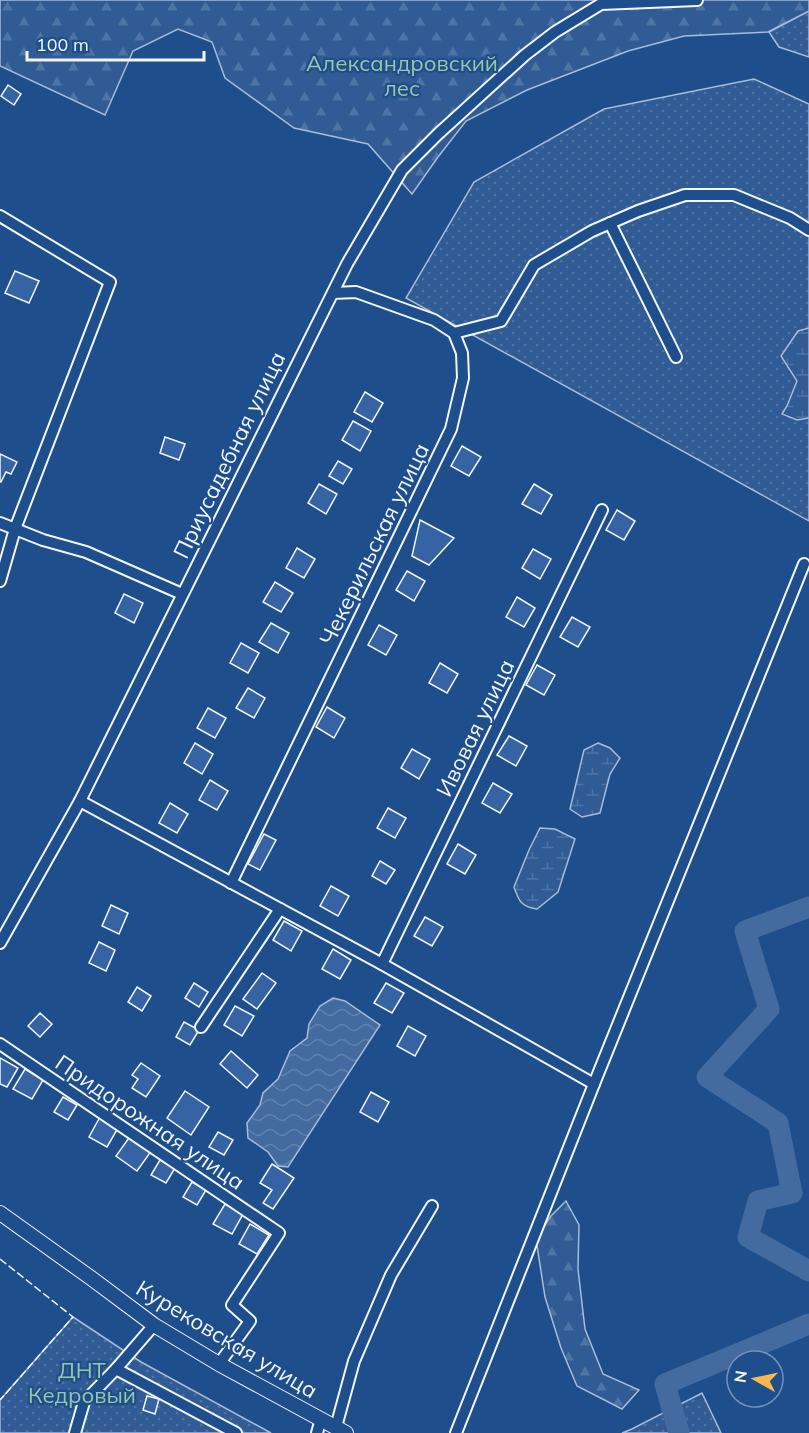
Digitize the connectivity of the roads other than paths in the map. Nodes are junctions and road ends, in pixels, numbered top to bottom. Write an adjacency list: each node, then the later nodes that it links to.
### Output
1 (697, 0): 5 (street, Приусадебная улица)
2 (0, 216): 10 (street)
3 (610, 224): 4 (street); 6 (street); 7 (street)
4 (809, 230)
5 (333, 293): 6 (street); 13 (street, Приусадебная улица)
6 (454, 333): 15 (street, Чекерильская улица)
7 (676, 357)
8 (602, 510): 18 (street, Ивовая улица)
9 (0, 523): 10 (street)
10 (15, 529): 12 (street); 13 (street)
11 (804, 564): 21 (street)
12 (0, 580)
13 (182, 594): 14 (street, Приусадебная улица)
14 (80, 801): 15 (street); 17 (street, Приусадебная улица)
15 (231, 883): 16 (street)
16 (280, 909): 18 (street); 19 (street)
17 (0, 943)
18 (382, 964): 21 (street)
19 (201, 1027)
20 (0, 1044): 25 (street, Придорожная улица)
21 (594, 1084): 31 (street)
22 (432, 1206): 28 (street)
23 (0, 1213): 24 (street, Курековская улица)
24 (154, 1325): 25 (street, Курековская улица); 26 (street)
25 (219, 1364): 27 (street, Курековская улица)
26 (116, 1369): 29 (street); 30 (street)
27 (319, 1426): 28 (street, Курековская улица)
28 (341, 1430)
29 (75, 1433)
30 (236, 1433)
31 (456, 1433)

